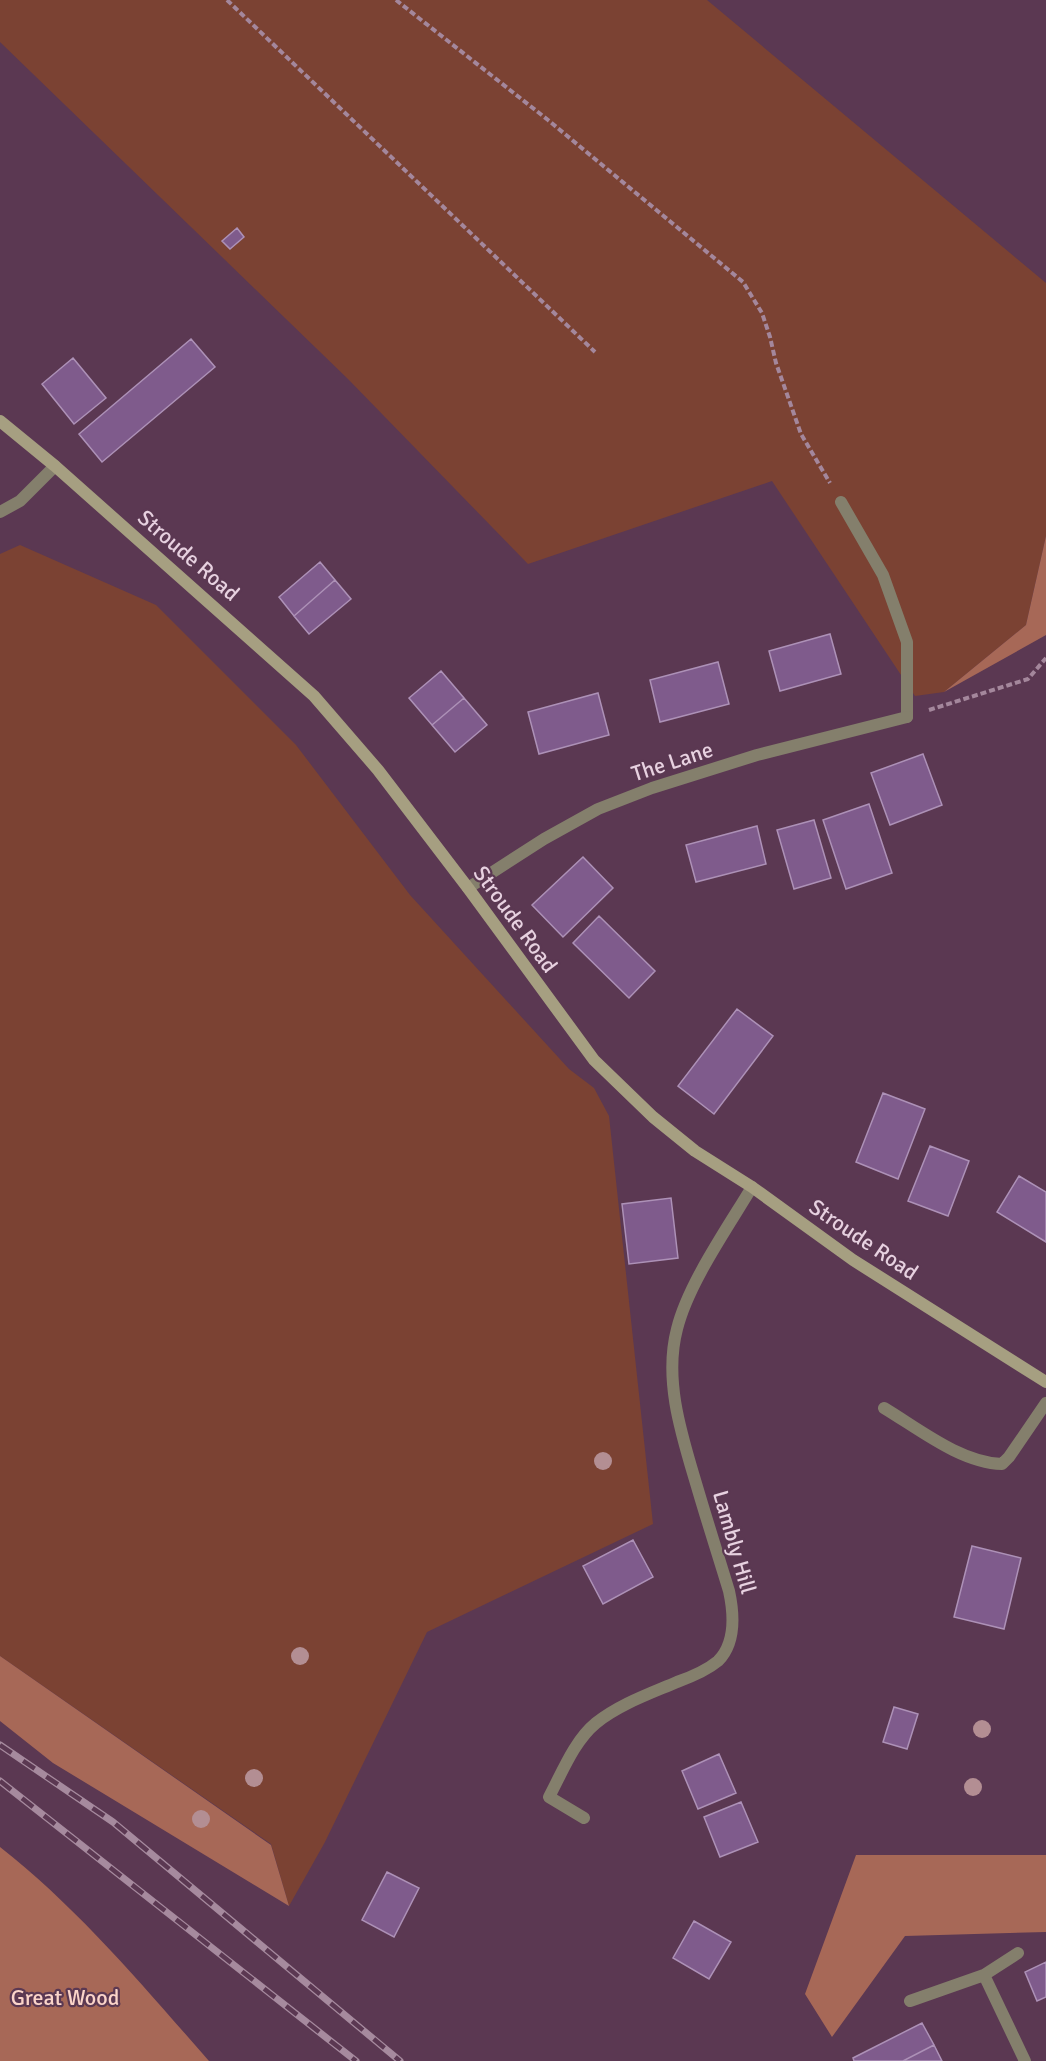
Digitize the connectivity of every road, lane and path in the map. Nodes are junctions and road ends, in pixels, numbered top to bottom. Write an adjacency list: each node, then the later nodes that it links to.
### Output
1 (227, 0): 3 (path)
2 (396, 0): 6 (path)
3 (595, 352)
4 (0, 421): 5 (street, Stroude Road)
5 (55, 466): 7 (street); 10 (street, Stroude Road)
6 (841, 502): 9 (street)
7 (0, 512)
8 (1046, 658): 9 (path)
9 (907, 717): 10 (street, The Lane)
10 (468, 888): 11 (street, Stroude Road)
11 (752, 1187): 12 (street, Stroude Road); 15 (street, Lambly Hill)
12 (1046, 1382)
13 (1046, 1403): 14 (street)
14 (884, 1408)
15 (584, 1818)
16 (1018, 1953): 17 (street)
17 (984, 1975): 18 (street); 19 (street)
18 (910, 2001)
19 (1025, 2061)

